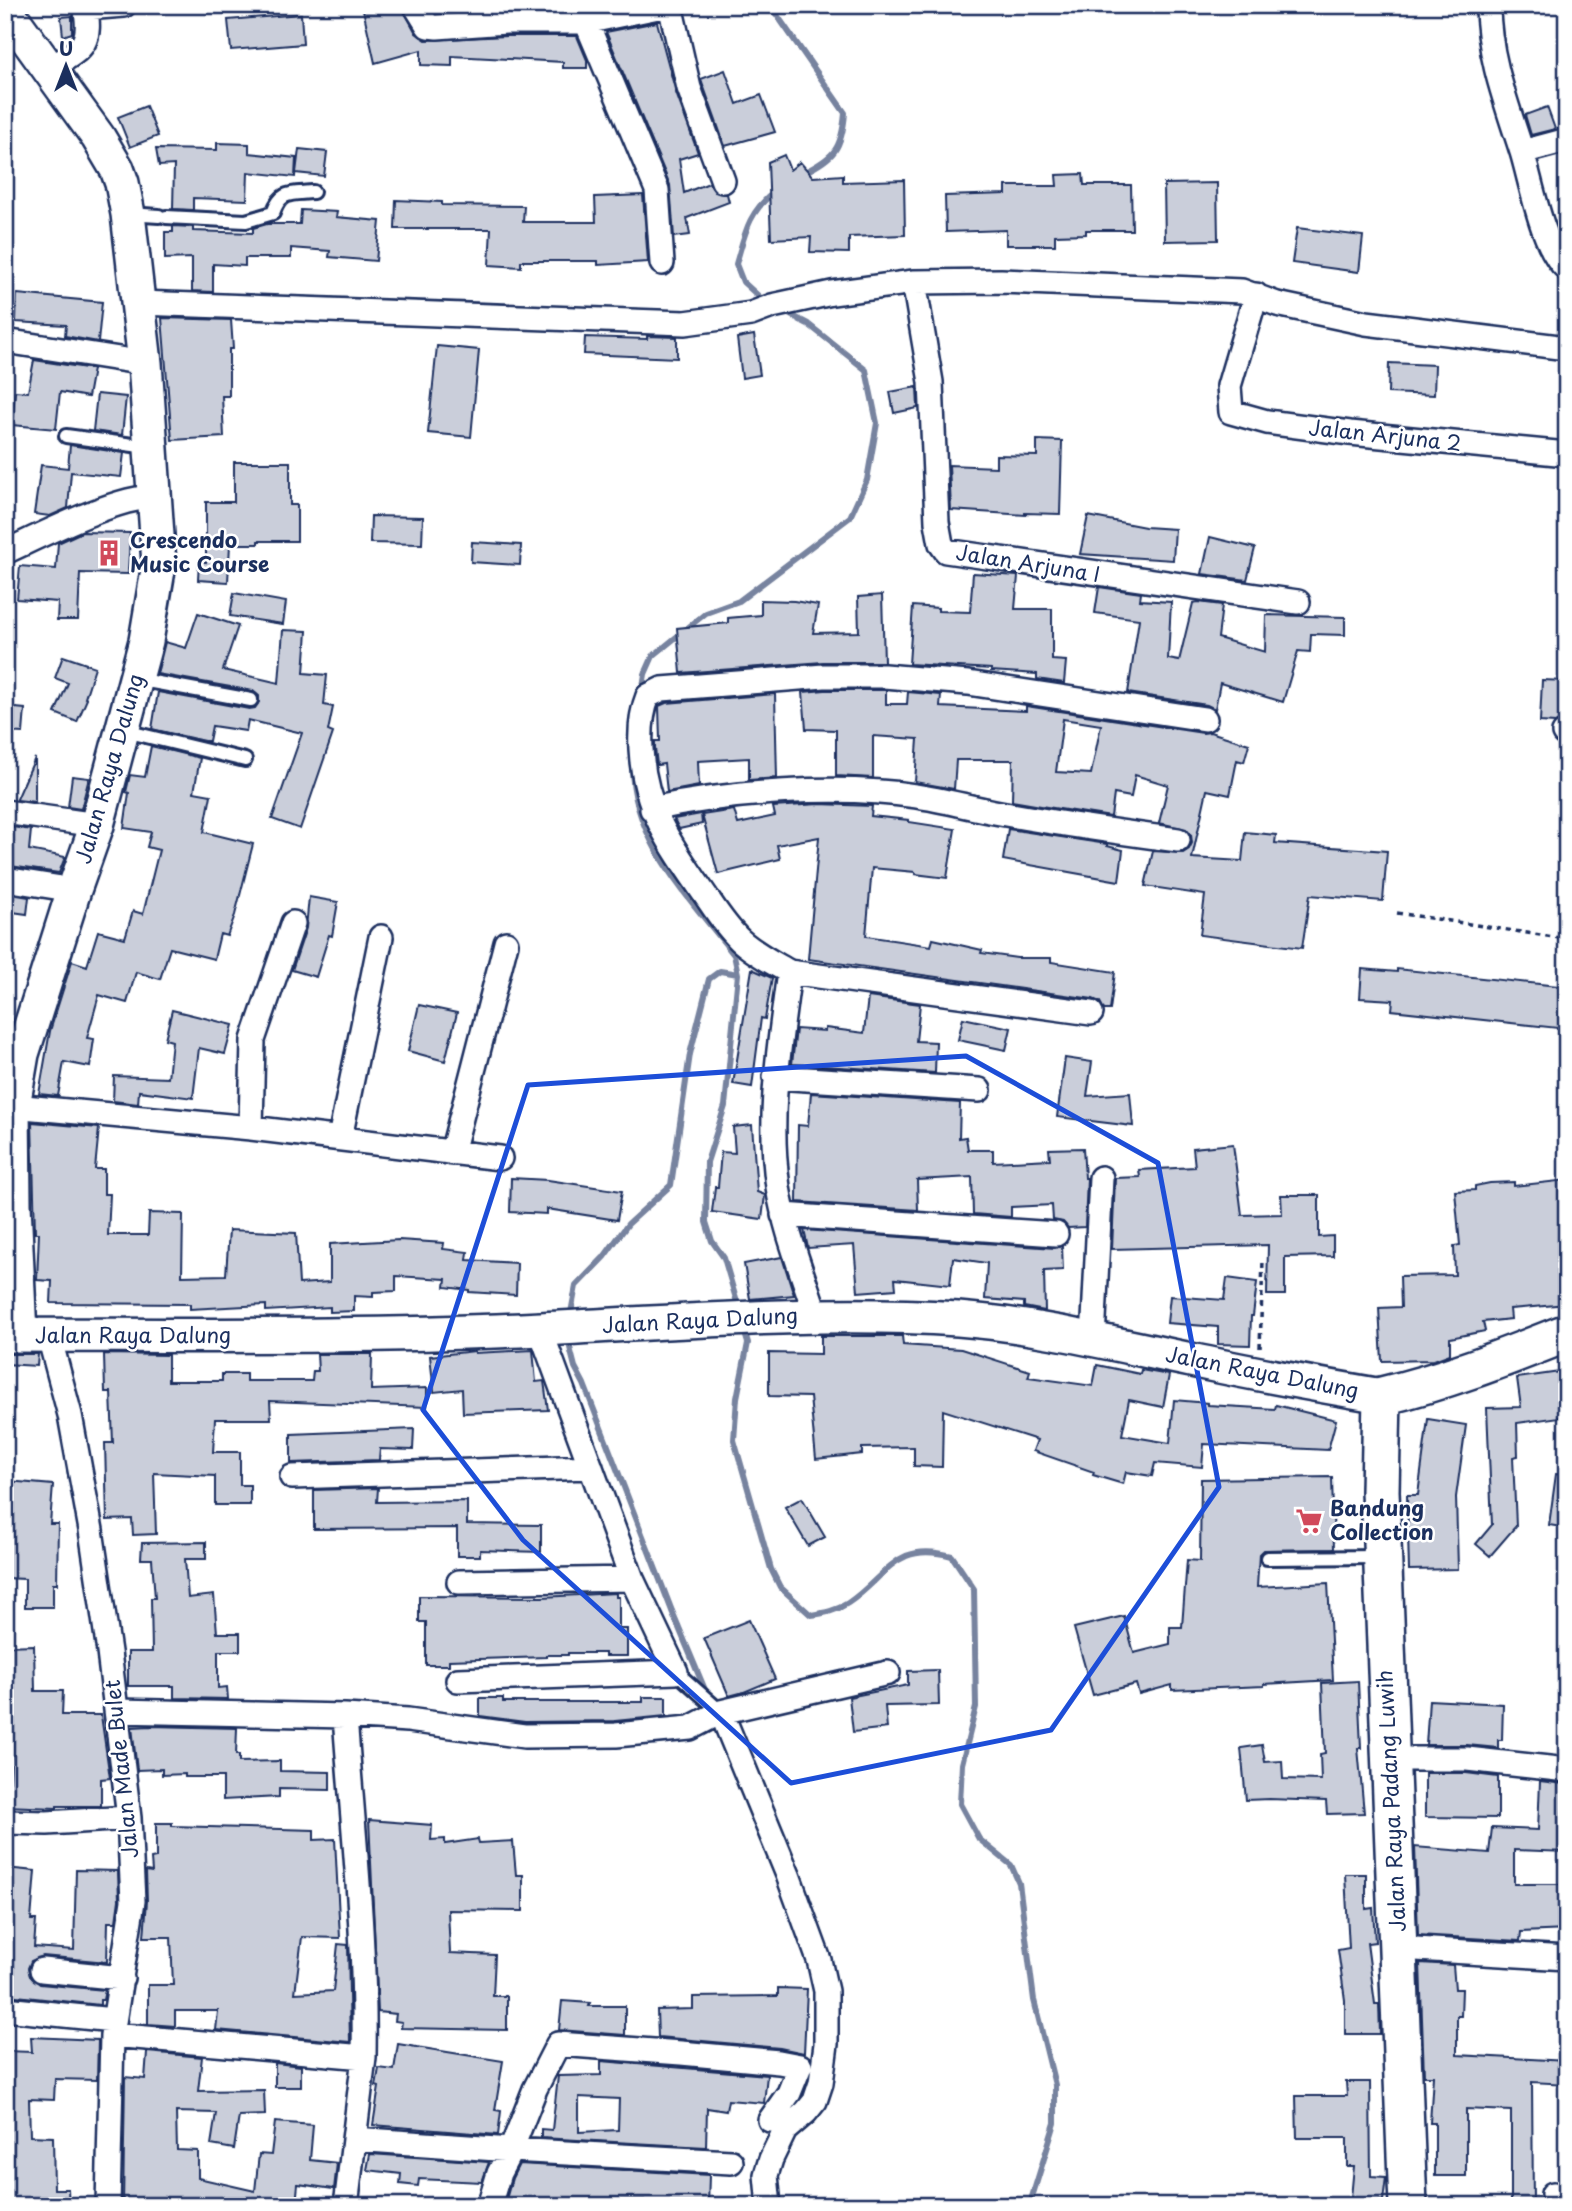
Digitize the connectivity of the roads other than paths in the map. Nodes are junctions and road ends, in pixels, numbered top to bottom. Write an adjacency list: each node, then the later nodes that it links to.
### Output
1 (124, 5): 5 (street)
2 (415, 5): 7 (street)
3 (669, 5): 8 (street); 12 (street)
4 (1488, 5): 11 (street)
5 (86, 7): 9 (street)
6 (5, 13): 9 (main road, Jalan Raya Dalung)
7 (502, 14): 8 (street)
8 (582, 14): 15 (street)
9 (49, 69): 14 (main road, Jalan Raya Dalung)
10 (1567, 140): 11 (street)
11 (1522, 152): 16 (street)
12 (723, 181)
13 (313, 192): 14 (lane)
14 (151, 216): 19 (main road, Jalan Raya Dalung)
15 (662, 263)
16 (1567, 269)
17 (914, 282): 18 (street); 19 (street); 28 (street, Jalan Arjuna I)
18 (1256, 295): 21 (street); 25 (street, Jalan Arjuna 2)
19 (139, 303): 22 (main road, Jalan Raya Dalung)
20 (5, 341): 22 (street)
21 (1567, 348)
22 (145, 363): 24 (main road, Jalan Raya Dalung)
23 (66, 436): 24 (lane)
24 (152, 447): 26 (main road, Jalan Raya Dalung)
25 (1567, 454)
26 (154, 497): 27 (street); 29 (main road, Jalan Raya Dalung)
27 (5, 552)
28 (1298, 602)
29 (135, 679): 30 (lane); 32 (main road, Jalan Raya Dalung)
30 (251, 699)
31 (1205, 719): 34 (street)
32 (121, 730): 33 (lane); 36 (main road, Jalan Raya Dalung)
33 (245, 760)
34 (652, 809): 37 (street); 43 (street)
35 (5, 812): 36 (street)
36 (97, 825): 39 (main road, Jalan Raya Dalung)
37 (1178, 841)
38 (5, 879): 39 (street)
39 (74, 890): 47 (main road, Jalan Raya Dalung)
40 (293, 923): 48 (street)
41 (381, 937): 49 (street)
42 (506, 943): 50 (street)
43 (789, 972): 44 (street); 45 (street)
44 (1091, 1013)
45 (775, 1077): 46 (street); 54 (street)
46 (979, 1090)
47 (13, 1106): 48 (street); 53 (main road, Jalan Raya Dalung)
48 (251, 1128): 49 (street)
49 (340, 1138): 50 (street)
50 (452, 1153): 51 (street)
51 (500, 1158)
52 (1101, 1178): 60 (street)
53 (10, 1203): 59 (main road, Jalan Raya Dalung)
54 (783, 1215): 55 (street); 56 (street)
55 (1056, 1234)
56 (816, 1316): 57 (main road, Jalan Raya Dalung); 60 (main road, Jalan Raya Dalung)
57 (540, 1329): 59 (main road, Jalan Raya Dalung); 62 (street)
58 (1567, 1333): 61 (main road, Jalan Raya Dalung)
59 (25, 1335): 71 (street, Jalan Made Bulet)
60 (1093, 1340): 61 (main road, Jalan Raya Dalung)
61 (1382, 1396): 64 (main road, Jalan Raya Padang Luwih)
62 (591, 1467): 63 (street); 66 (street)
63 (292, 1477)
64 (1383, 1557): 65 (lane); 74 (main road, Jalan Raya Padang Luwih)
65 (1267, 1558)
66 (632, 1579): 67 (street); 68 (street)
67 (459, 1582)
68 (676, 1672): 70 (street); 72 (lane)
69 (888, 1673): 72 (street)
70 (458, 1680)
71 (117, 1711): 73 (street); 76 (street, Jalan Made Bulet)
72 (721, 1712): 73 (street); 92 (street)
73 (345, 1716): 84 (street)
74 (1390, 1759): 75 (street); 78 (main road, Jalan Raya Padang Luwih)
75 (1567, 1770)
76 (129, 1818): 77 (street); 81 (street, Jalan Made Bulet)
77 (5, 1822)
78 (1399, 1948): 79 (street); 93 (main road, Jalan Raya Padang Luwih)
79 (1567, 1958)
80 (43, 1970): 81 (street)
81 (121, 1978): 83 (street, Jalan Made Bulet)
82 (5, 2009): 83 (street)
83 (112, 2028): 84 (street); 89 (street, Jalan Made Bulet)
84 (364, 2057): 86 (street)
85 (770, 2120): 87 (street)
86 (354, 2138): 87 (street); 90 (street)
87 (511, 2150): 88 (street); 91 (street)
88 (731, 2162)
89 (108, 2206)
90 (346, 2206)
91 (489, 2206)
92 (769, 2206)
93 (1408, 2206)

